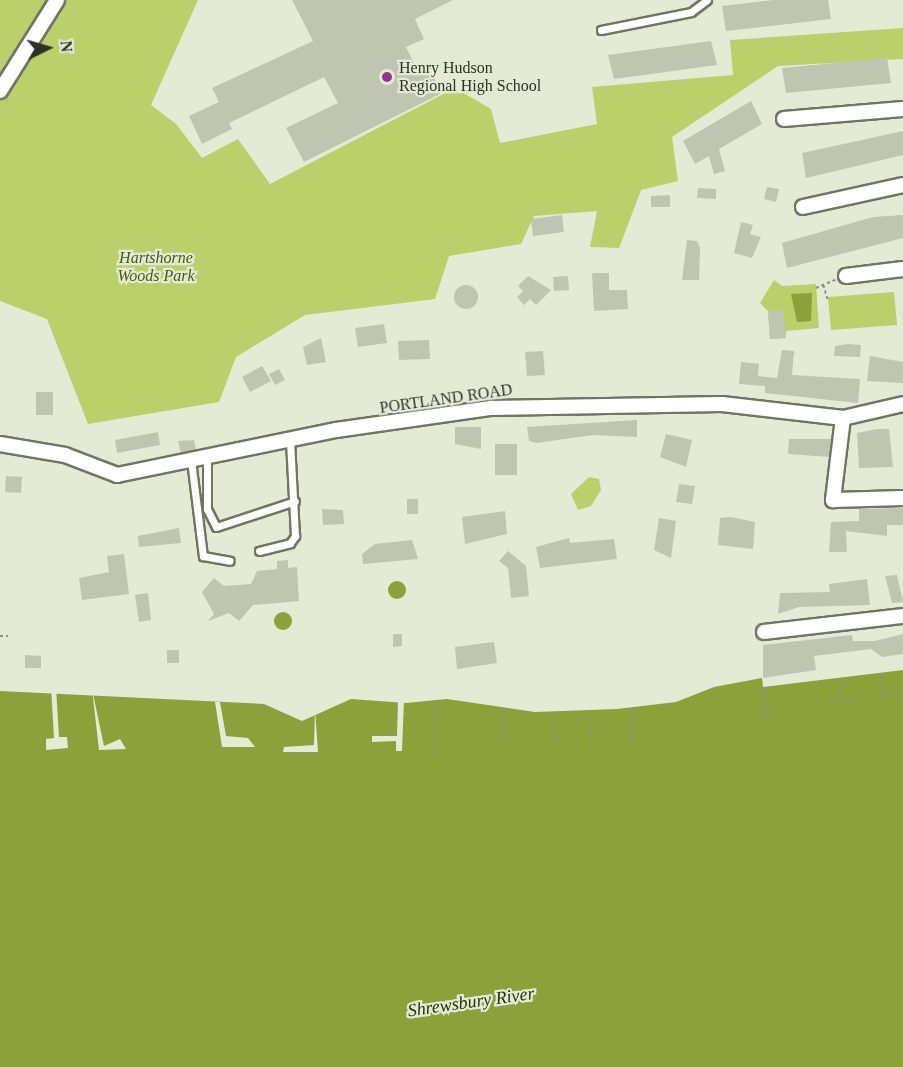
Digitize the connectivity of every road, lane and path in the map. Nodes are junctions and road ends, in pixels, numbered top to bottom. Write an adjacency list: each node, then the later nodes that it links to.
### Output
1 (57, 0): 4 (street)
2 (707, 0): 3 (lane)
3 (601, 30)
4 (0, 91)
5 (903, 109): 6 (street)
6 (784, 119)
7 (903, 185): 8 (street)
8 (803, 207)
9 (903, 269): 10 (street)
10 (846, 276): 11 (path)
11 (824, 285): 12 (path); 13 (path)
12 (816, 288)
13 (828, 300)
14 (903, 404): 15 (street, PORTLAND ROAD)
15 (843, 418): 16 (street, PORTLAND ROAD); 20 (street)
16 (290, 439): 18 (street, PORTLAND ROAD); 21 (lane)
17 (0, 444): 19 (street, PORTLAND ROAD)
18 (207, 457): 19 (street, PORTLAND ROAD); 21 (lane)
19 (191, 460): 23 (lane)
20 (903, 498)
21 (295, 501): 22 (lane)
22 (259, 551)
23 (230, 561)
24 (903, 616): 25 (street)
25 (764, 632)
26 (0, 636): 27 (path)
27 (8, 636)
28 (881, 673): 31 (path)
29 (840, 678): 33 (path)
30 (765, 687): 40 (path)
31 (903, 692)
32 (861, 696): 33 (path)
33 (841, 698): 34 (path)
34 (830, 699)
35 (435, 700): 45 (path)
36 (502, 707): 43 (path)
37 (633, 707): 41 (path)
38 (589, 710): 42 (path)
39 (551, 712): 44 (path)
40 (773, 712)
41 (633, 741)
42 (590, 743)
43 (506, 745)
44 (555, 747)
45 (435, 755)

